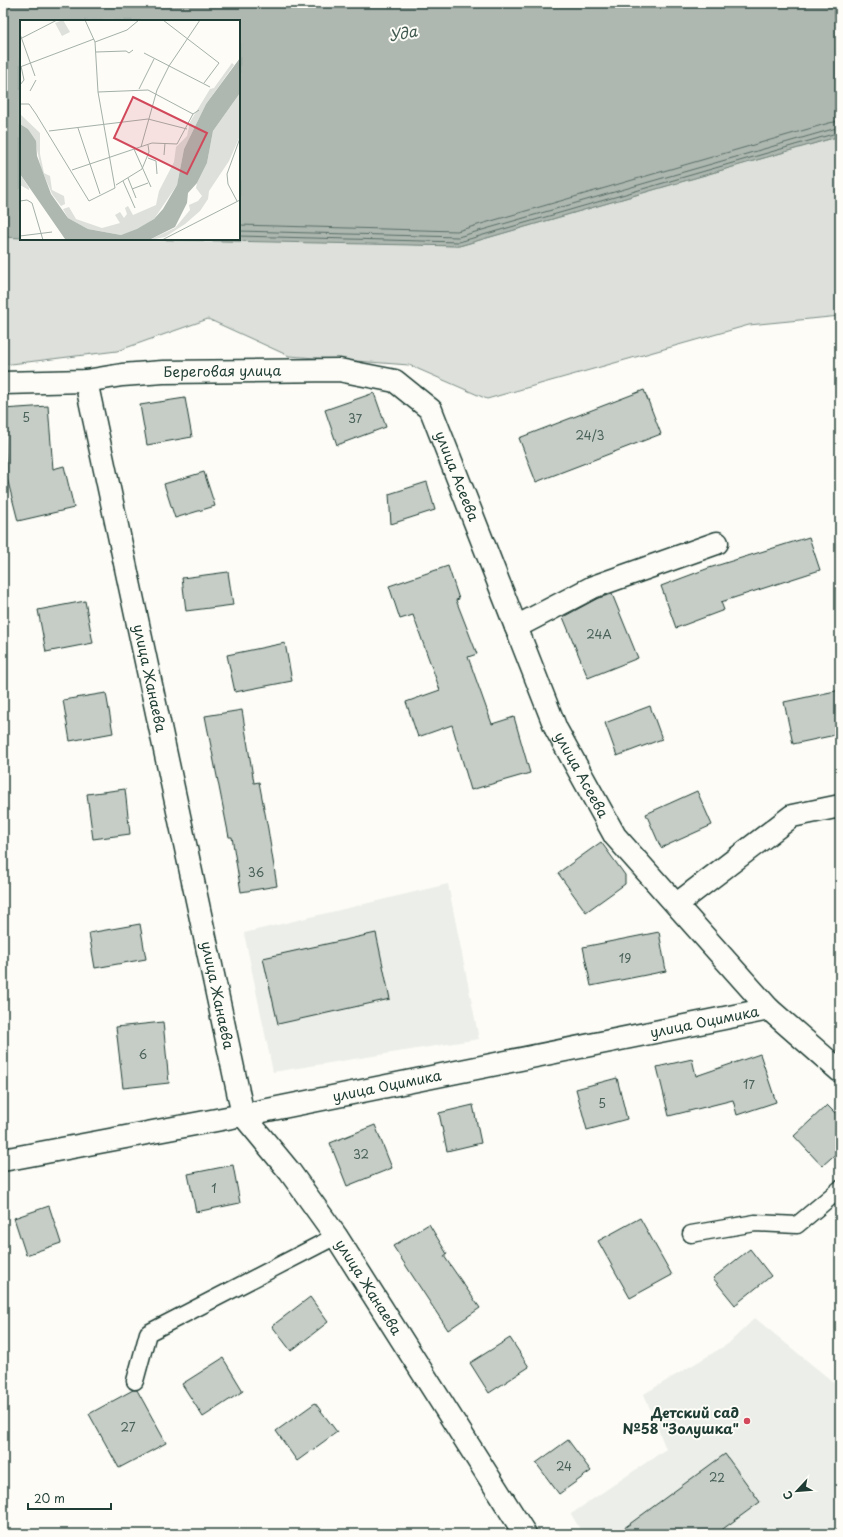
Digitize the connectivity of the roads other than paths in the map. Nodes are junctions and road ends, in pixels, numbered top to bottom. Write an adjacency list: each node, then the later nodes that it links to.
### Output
1 (86, 381): 2 (street, Береговая улица); 3 (street, Береговая улица); 10 (street, улица Жанаева)
2 (3, 383)
3 (431, 410): 5 (street, улица Асеева)
4 (717, 543): 5 (street)
5 (516, 627): 7 (street, улица Асеева)
6 (840, 806): 7 (street)
7 (677, 904): 8 (street, улица Асеева)
8 (769, 1009): 9 (street, улица Асеева); 10 (street, улица Оцимика)
9 (840, 1072)
10 (242, 1115): 11 (street, улица Оцимика); 14 (street, улица Жанаева)
11 (3, 1160)
12 (840, 1189): 13 (lane)
13 (691, 1234)
14 (336, 1236): 15 (lane); 16 (street, улица Жанаева)
15 (135, 1381)
16 (525, 1534)

